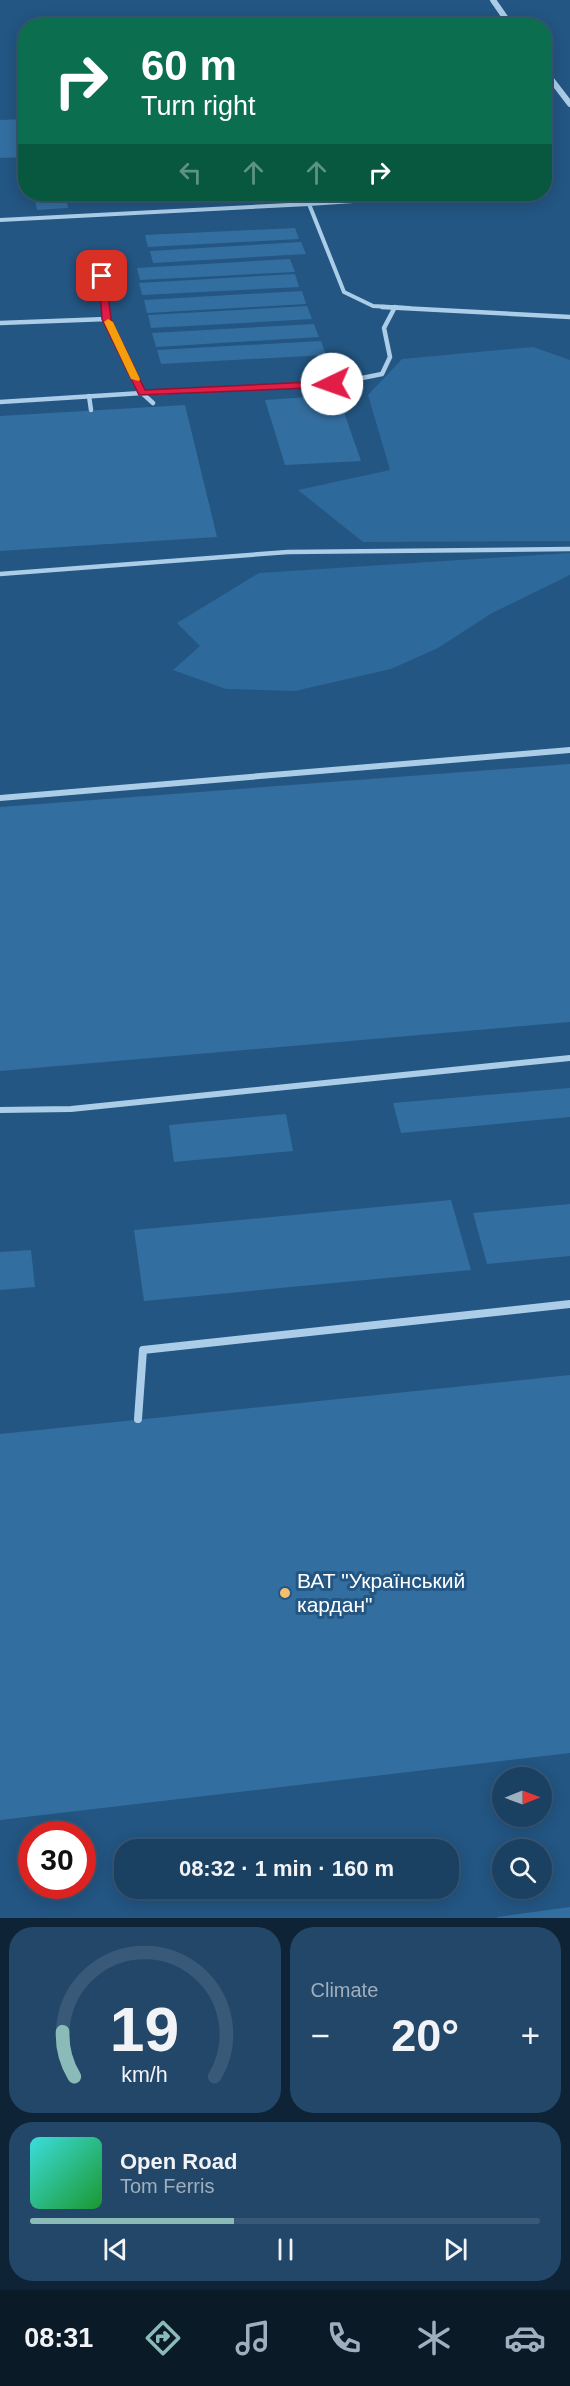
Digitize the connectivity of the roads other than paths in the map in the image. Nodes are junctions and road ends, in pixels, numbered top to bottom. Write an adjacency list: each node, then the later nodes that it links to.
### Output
1 (492, 0): 2 (street)
2 (505, 18)
3 (552, 80): 4 (street)
4 (570, 104)
5 (353, 201): 6 (street)
6 (309, 204): 7 (street); 9 (street)
7 (0, 220)
8 (102, 276): 11 (street)
9 (395, 307): 10 (street); 13 (street)
10 (570, 317)
11 (107, 319): 12 (street); 13 (street)
12 (0, 323)
13 (142, 393): 14 (street); 16 (street)
14 (89, 396): 15 (street); 17 (street)
15 (0, 402)
16 (153, 402)
17 (91, 410)
18 (570, 549): 19 (street)
19 (0, 574)
20 (570, 750): 21 (street)
21 (0, 798)
22 (570, 1058): 23 (street)
23 (0, 1110)
24 (570, 1304): 25 (street)
25 (138, 1419)

